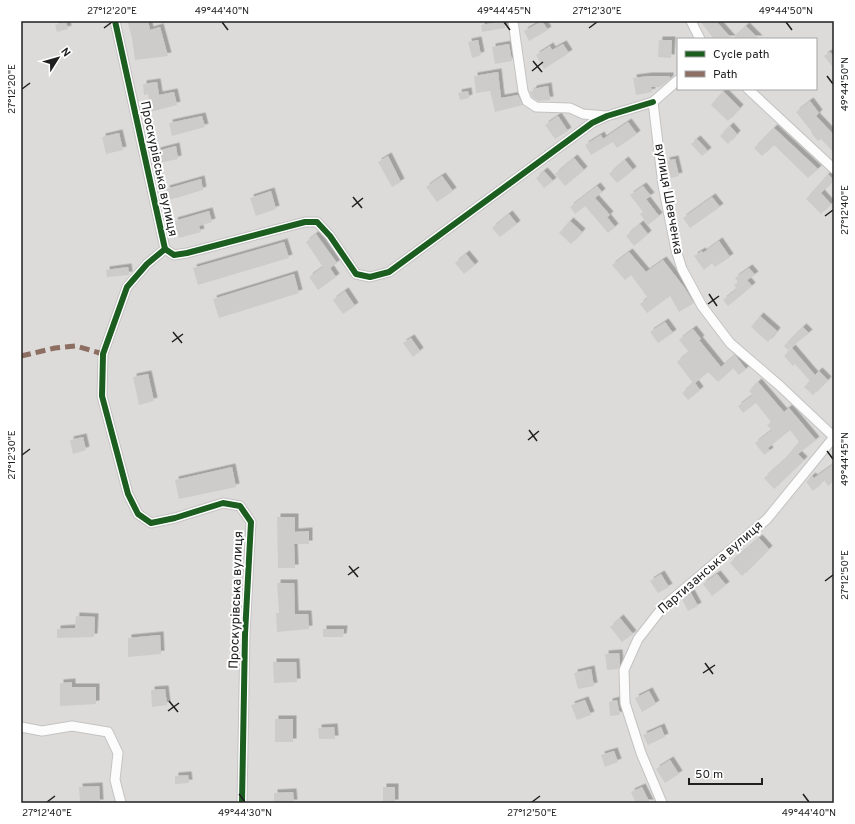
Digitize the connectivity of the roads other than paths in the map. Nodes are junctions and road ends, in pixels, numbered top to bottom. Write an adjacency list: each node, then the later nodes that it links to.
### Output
1 (114, 21): 10 (street, Проскурівська вулиця)
2 (513, 21): 8 (street)
3 (691, 21): 4 (street)
4 (700, 38)
5 (677, 81): 7 (street)
6 (749, 90): 9 (street)
7 (653, 102): 8 (street); 11 (street, вулиця Шевченка)
8 (607, 116): 10 (street)
9 (834, 170)
10 (164, 249): 14 (street, Проскурівська вулиця)
11 (834, 437): 15 (street, Партизанська вулиця)
12 (21, 727): 13 (street)
13 (121, 803)
14 (242, 803)
15 (662, 803)

